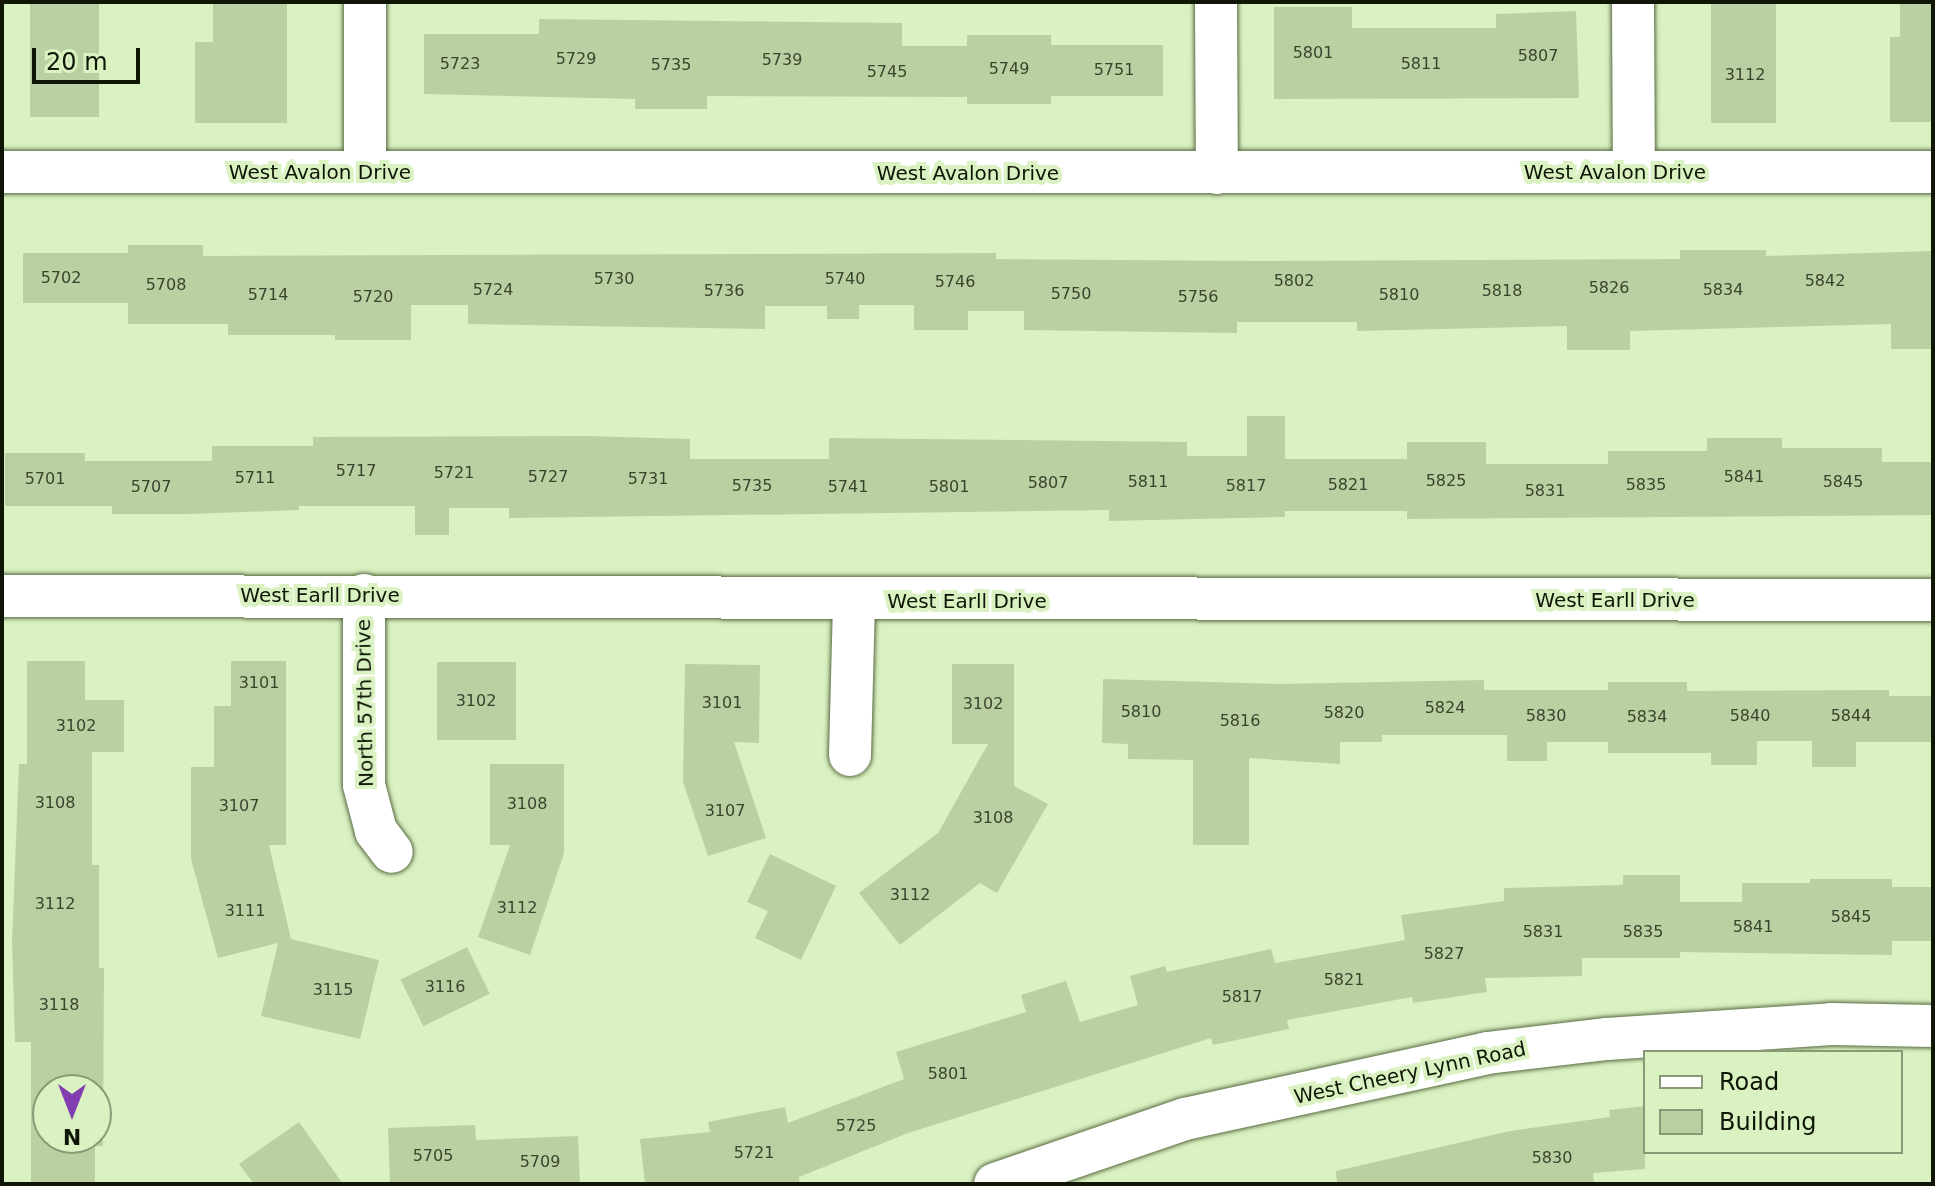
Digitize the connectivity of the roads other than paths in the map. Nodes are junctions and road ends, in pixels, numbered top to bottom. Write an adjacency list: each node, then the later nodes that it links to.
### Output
1 (365, 2): 5 (street)
2 (1216, 2): 8 (street)
3 (1633, 2): 6 (street)
4 (2, 172): 5 (street, West Avalon Drive)
5 (365, 172): 8 (street, West Avalon Drive)
6 (1634, 172): 7 (street, West Avalon Drive); 8 (street, West Avalon Drive)
7 (1933, 172)
8 (1217, 173)
9 (364, 595): 10 (street, West Earll Drive); 12 (street, West Earll Drive); 14 (street, North 57th Drive)
10 (2, 596)
11 (1933, 600): 12 (street, West Earll Drive)
12 (854, 601): 13 (street)
13 (850, 755)
14 (392, 852)
15 (1933, 1026): 16 (street, West Cheery Lynn Road)
16 (995, 1184)

